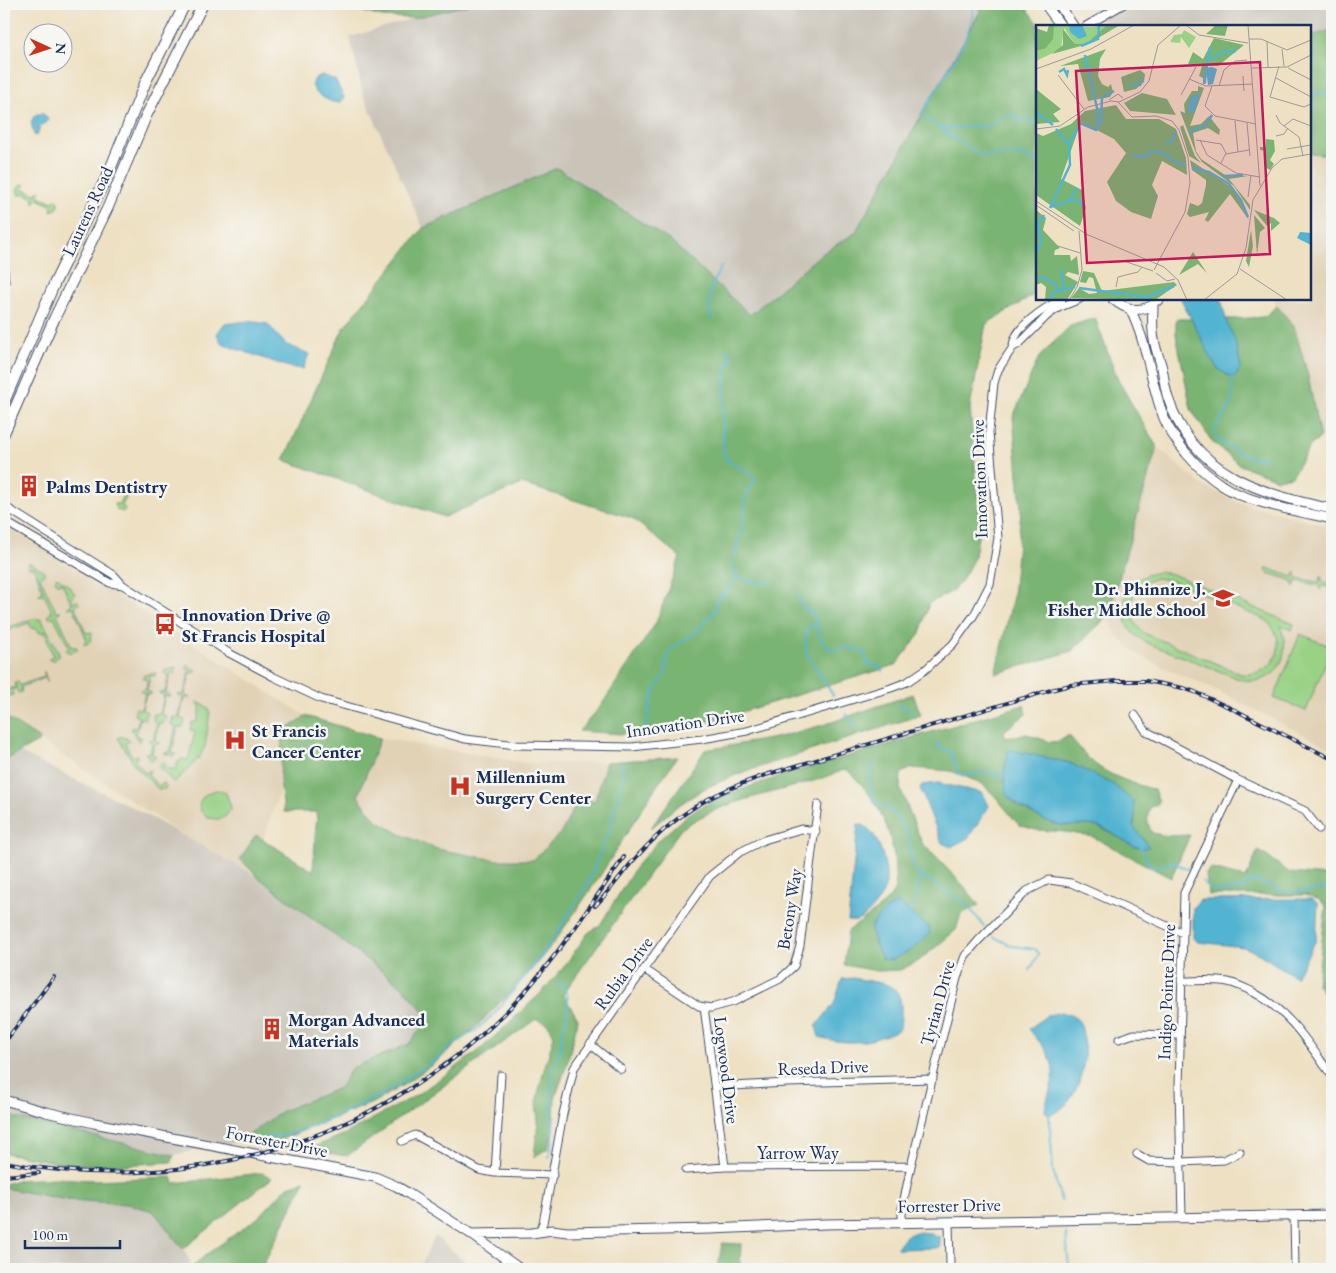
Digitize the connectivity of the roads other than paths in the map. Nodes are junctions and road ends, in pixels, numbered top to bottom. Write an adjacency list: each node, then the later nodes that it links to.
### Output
1 (185, 4): 9 (main road, Laurens Road)
2 (203, 4): 10 (main road, Laurens Road)
3 (1045, 4): 6 (street)
4 (1059, 4): 7 (street)
5 (1124, 4): 8 (street)
6 (1059, 25)
7 (1072, 25)
8 (1088, 25)
9 (115, 158): 10 (main road); 18 (main road, Laurens Road)
10 (127, 164): 19 (main road, Laurens Road)
11 (4, 271): 12 (street)
12 (4, 284)
13 (1060, 300): 20 (street, Innovation Drive)
14 (1078, 300): 20 (street, Innovation Drive)
15 (1114, 300): 17 (street)
16 (1157, 301): 17 (street); 24 (street)
17 (1130, 309): 25 (street)
18 (42, 312): 19 (main road); 21 (main road, Laurens Road)
19 (55, 317): 22 (main road, Laurens Road)
20 (1012, 347): 27 (street, Innovation Drive)
21 (4, 402)
22 (4, 433)
23 (4, 506): 27 (street, Innovation Drive)
24 (1332, 509)
25 (1332, 519)
26 (4, 521): 27 (street, Innovation Drive)
27 (123, 585)
28 (1135, 715): 29 (street)
29 (1238, 780): 31 (street); 33 (street, Indigo Pointe Drive)
30 (818, 804): 32 (street, Betony Way)
31 (1319, 829)
32 (816, 831): 34 (street, Rubia Drive); 36 (street, Betony Way)
33 (1182, 933): 35 (street, Indigo Pointe Drive); 43 (street, Tyrian Drive)
34 (644, 969): 36 (street); 39 (street, Rubia Drive)
35 (1181, 981): 37 (street, Indigo Pointe Drive); 42 (street)
36 (704, 1007): 44 (street, Logwood Drive)
37 (1180, 1036): 38 (street); 49 (street, Indigo Pointe Drive)
38 (1119, 1039)
39 (590, 1044): 40 (street); 54 (street, Rubia Drive)
40 (621, 1069)
41 (501, 1075): 53 (street)
42 (1332, 1076)
43 (933, 1079): 44 (street, Reseda Drive); 50 (street, Tyrian Drive)
44 (715, 1087): 51 (street, Logwood Drive)
45 (4, 1100): 64 (street, Forrester Drive)
46 (402, 1141): 53 (street)
47 (1240, 1152): 49 (street)
48 (1137, 1154): 49 (street)
49 (1181, 1162): 58 (street, Indigo Pointe Drive)
50 (911, 1166): 51 (street, Yarrow Way); 59 (street, Tyrian Drive)
51 (725, 1167): 52 (street, Yarrow Way)
52 (686, 1170)
53 (495, 1173): 54 (street)
54 (552, 1175): 55 (street, Rubia Drive)
55 (546, 1207): 61 (street, Rubia Drive); 62 (street, Rubia Drive)
56 (1332, 1215): 57 (street, Forrester Drive)
57 (1294, 1216): 58 (street, Forrester Drive); 67 (street)
58 (1182, 1218): 60 (street, Forrester Drive)
59 (902, 1222): 60 (street, Forrester Drive); 63 (street, Forrester Drive)
60 (949, 1222): 65 (street)
61 (552, 1230): 62 (street, Forrester Drive); 63 (street, Forrester Drive)
62 (535, 1232): 63 (street, Forrester Drive); 64 (street, Forrester Drive)
63 (567, 1232)
64 (471, 1234): 66 (street)
65 (950, 1264)
66 (520, 1269)
67 (1295, 1269)

